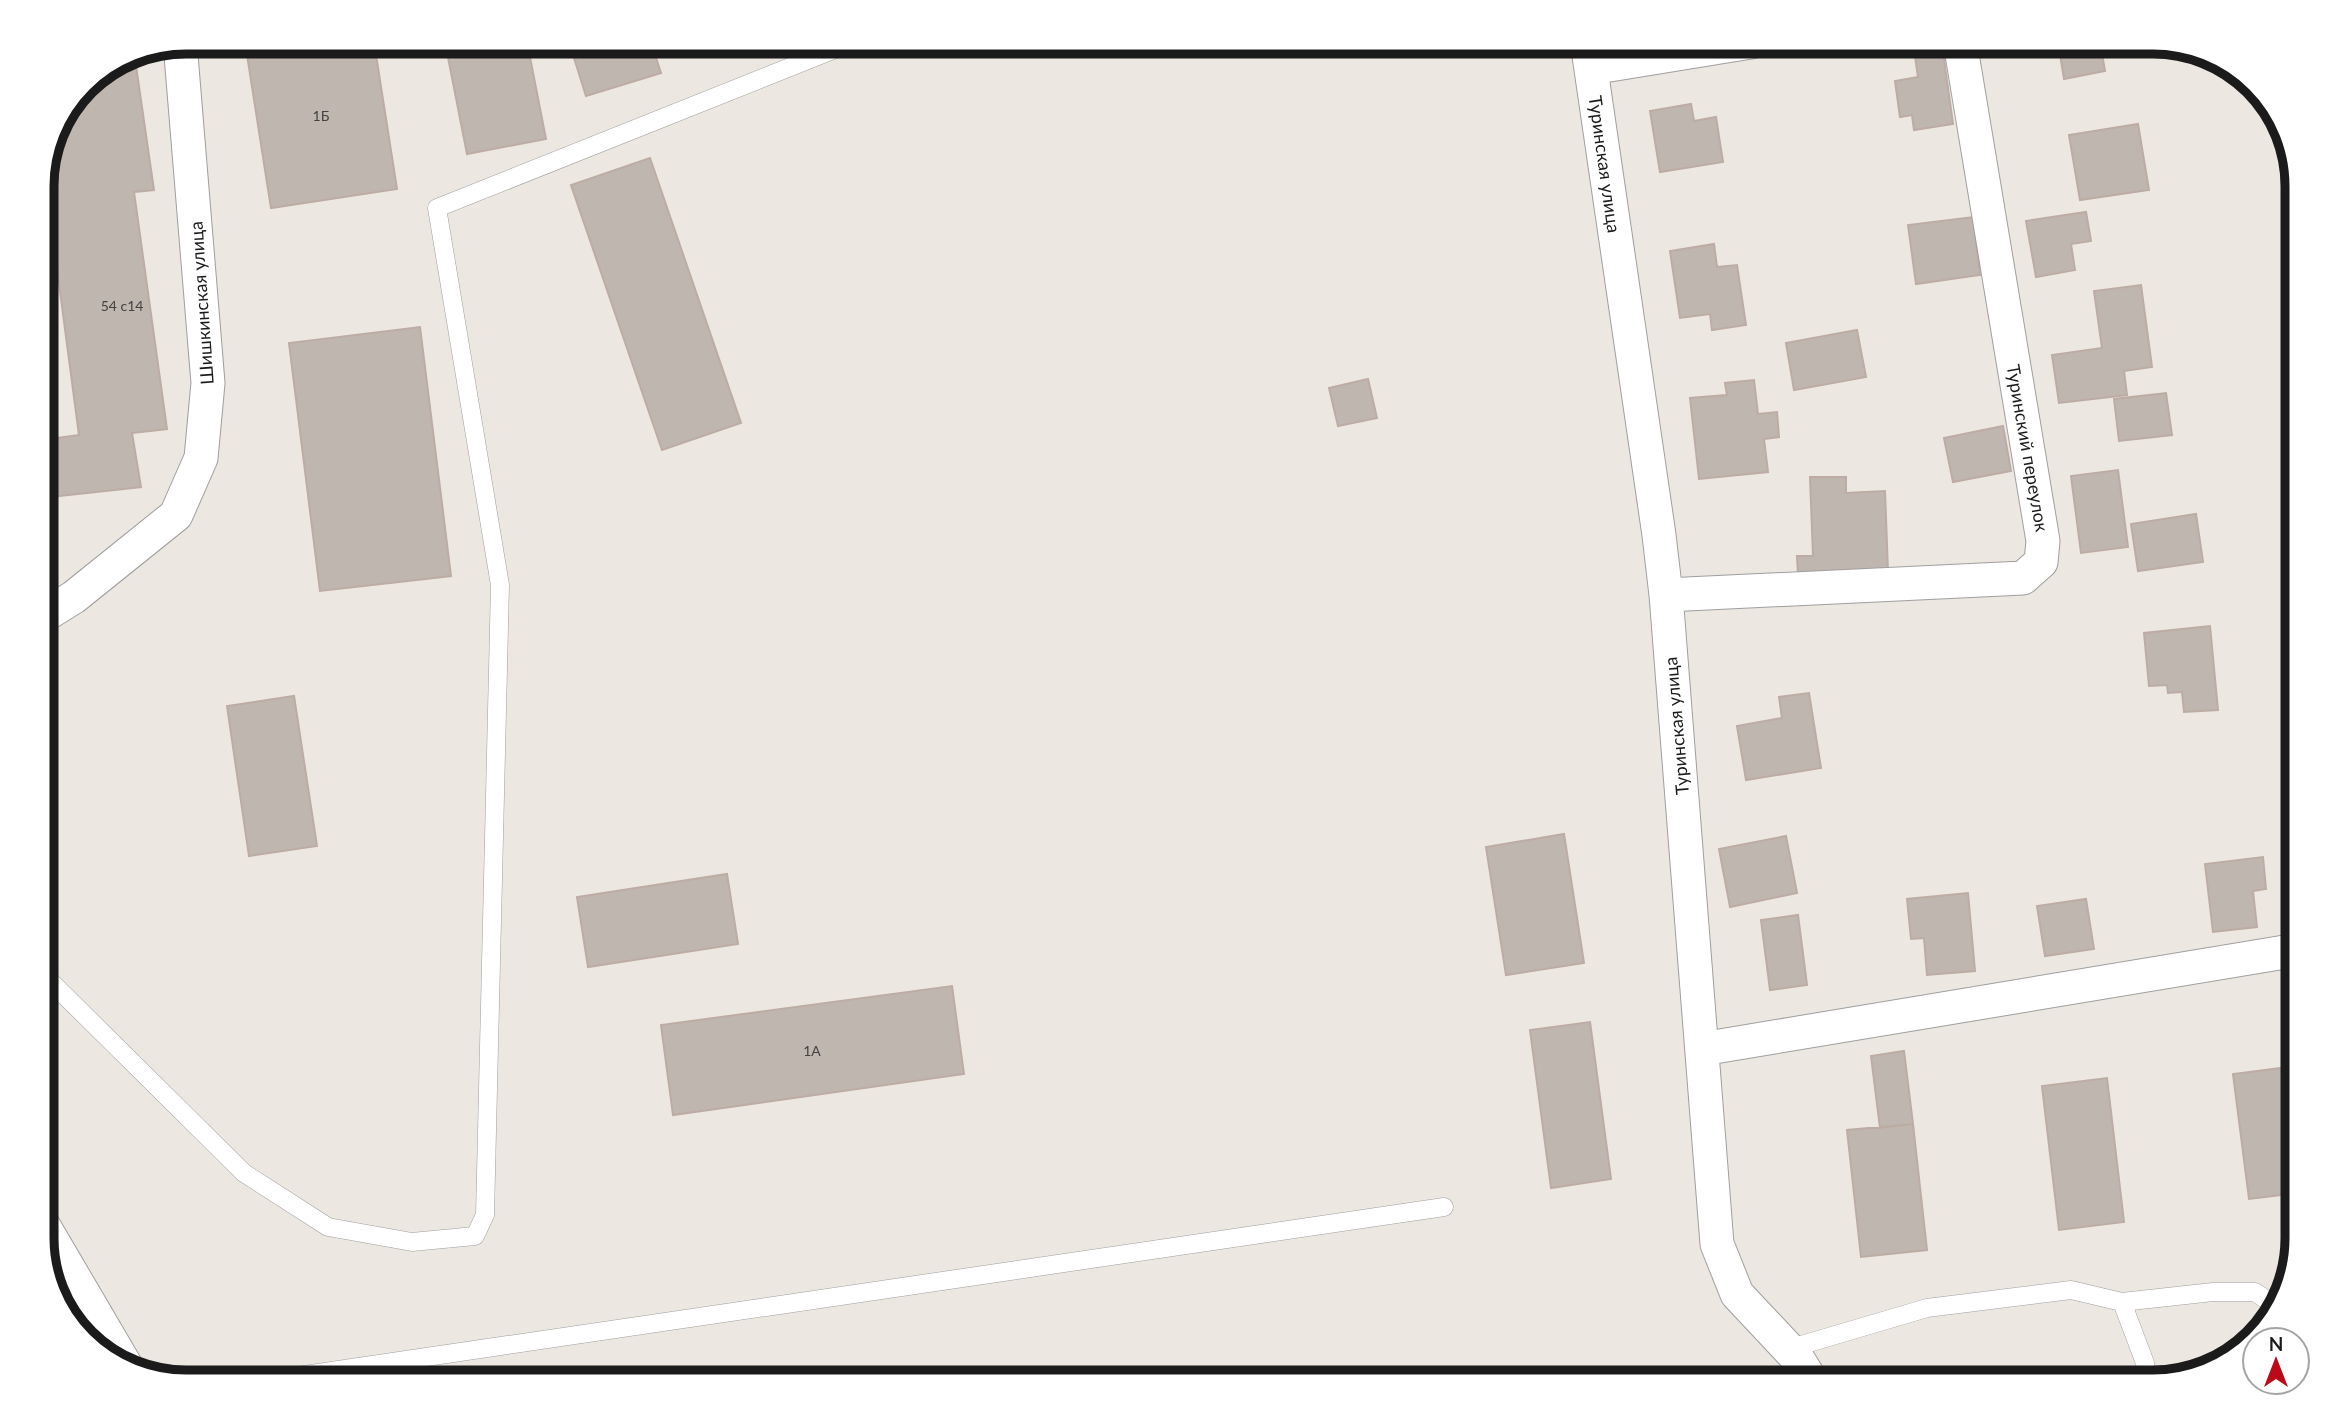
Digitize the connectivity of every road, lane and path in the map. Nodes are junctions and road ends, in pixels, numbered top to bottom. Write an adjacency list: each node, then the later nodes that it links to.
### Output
1 (181, 54): 6 (street, Шишкинская улица)
2 (823, 54): 8 (lane)
3 (1961, 54): 5 (street, Туринский переулок)
4 (1589, 55): 5 (street, Туринская улица)
5 (1666, 595): 9 (street, Туринская улица)
6 (55, 609)
7 (2285, 952): 9 (street)
8 (55, 986)
9 (1702, 1049): 14 (street, Туринская улица)
10 (1444, 1207): 16 (lane)
11 (55, 1247): 15 (street)
12 (2268, 1301): 13 (lane)
13 (2122, 1302): 14 (lane); 18 (lane)
14 (1788, 1349): 17 (street, Туринская улица)
15 (116, 1350)
16 (338, 1370)
17 (1803, 1370)
18 (2145, 1370)

